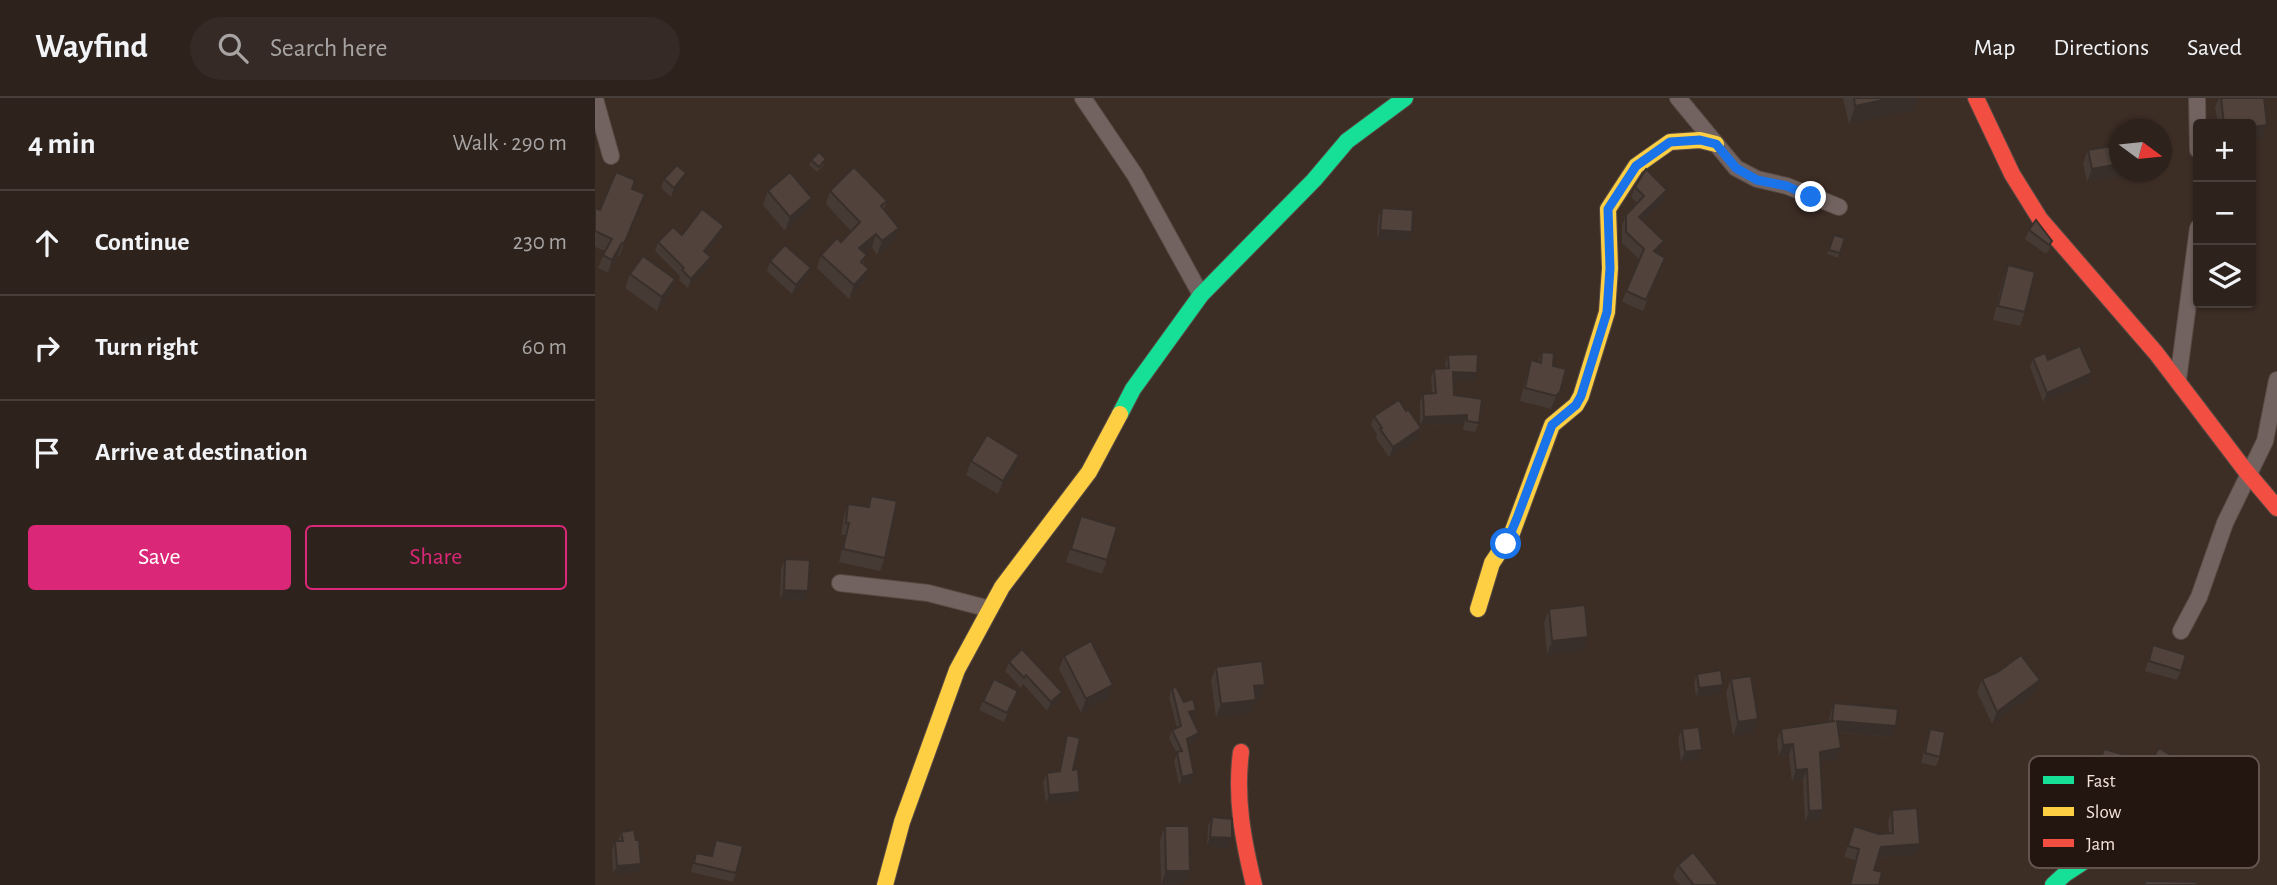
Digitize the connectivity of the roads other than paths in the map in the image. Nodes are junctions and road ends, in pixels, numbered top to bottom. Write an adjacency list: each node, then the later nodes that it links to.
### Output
1 (1083, 98): 12 (street)
2 (1405, 98): 12 (street)
3 (1678, 98): 8 (street)
4 (1976, 98): 13 (street)
5 (2197, 98): 7 (street)
6 (595, 99): 9 (street)
7 (2197, 119)
8 (1716, 144): 10 (street); 19 (street)
9 (611, 156)
10 (1839, 207)
11 (2196, 245): 13 (street)
12 (1201, 295): 18 (street)
13 (2178, 380): 15 (street)
14 (2277, 380): 15 (street)
15 (2248, 475): 16 (street); 20 (street)
16 (2277, 508)
17 (840, 583): 18 (street)
18 (990, 609): 23 (street)
19 (1478, 610)
20 (2181, 631)
21 (1241, 752): 24 (street)
22 (2073, 868): 25 (street)
23 (885, 885)
24 (1254, 885)
25 (2053, 885)

